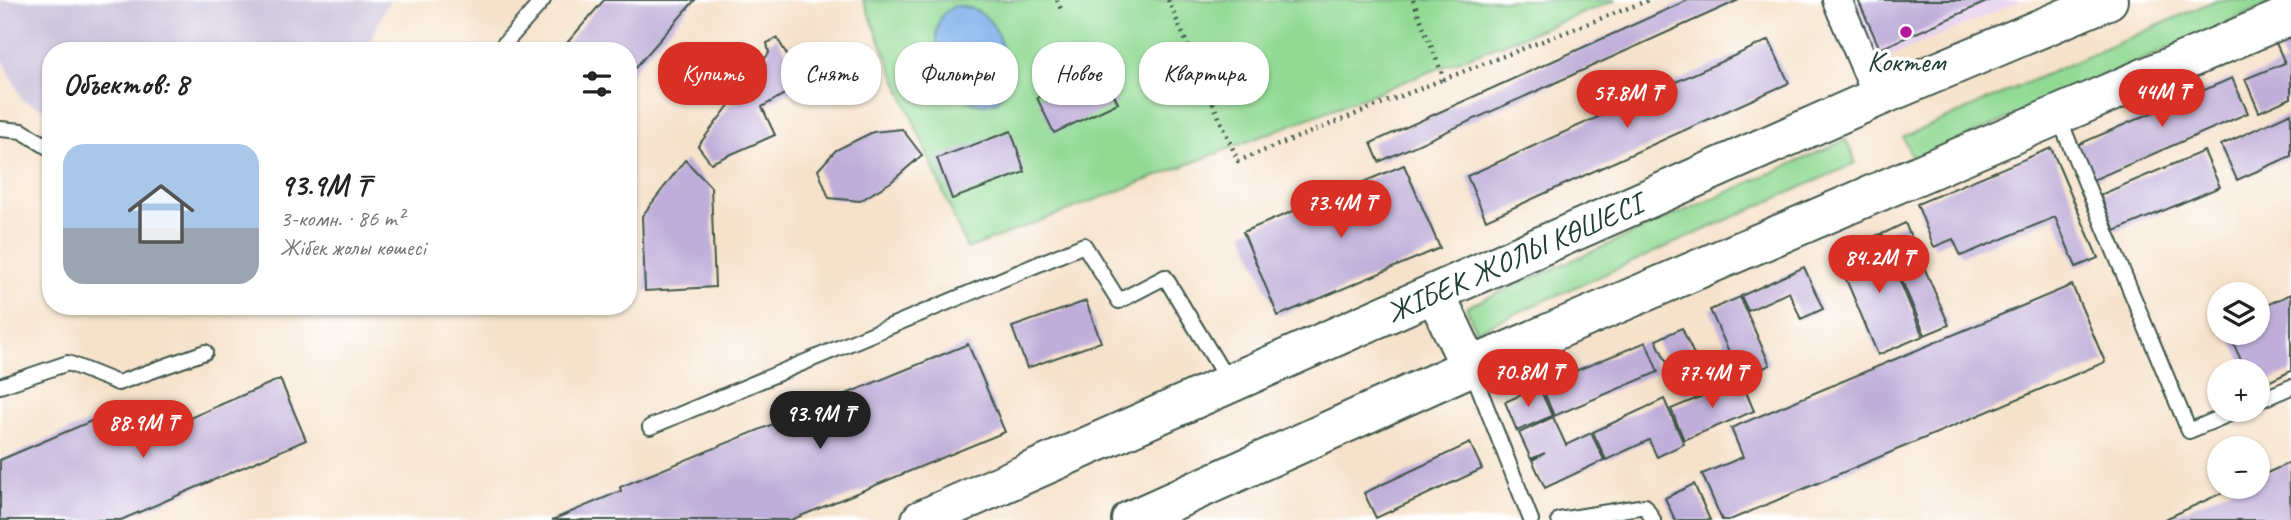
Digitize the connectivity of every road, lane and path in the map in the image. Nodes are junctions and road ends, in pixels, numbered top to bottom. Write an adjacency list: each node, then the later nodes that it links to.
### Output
1 (543, 0): 10 (lane)
2 (1057, 0): 8 (path)
3 (1168, 0): 11 (path)
4 (1413, 0): 11 (path)
5 (1649, 0): 11 (path)
6 (1837, 0): 12 (street)
7 (2108, 0): 12 (main road, ЖІБЕК ЖОЛЫ КӨШЕСІ)
8 (1062, 12)
9 (2291, 15): 13 (main road)
10 (506, 42)
11 (1444, 79)
12 (1878, 97): 16 (main road, ЖІБЕК ЖОЛЫ КӨШЕСІ)
13 (2057, 114): 18 (main road); 23 (lane)
14 (0, 129): 15 (lane)
15 (42, 143)
16 (1435, 293): 18 (main road); 19 (main road, ЖІБЕК ЖОЛЫ КӨШЕСІ)
17 (205, 352): 20 (lane)
18 (1470, 367): 25 (main road); 28 (lane)
19 (1230, 384): 24 (lane); 26 (main road, ЖІБЕК ЖОЛЫ КӨШЕСІ)
20 (0, 386)
21 (2291, 387): 22 (lane)
22 (2270, 396)
23 (2210, 422)
24 (650, 427)
25 (1172, 512): 27 (main road)
26 (921, 520)
27 (1131, 520)
28 (1531, 520)
29 (1559, 520): 30 (lane)
30 (1653, 520)

